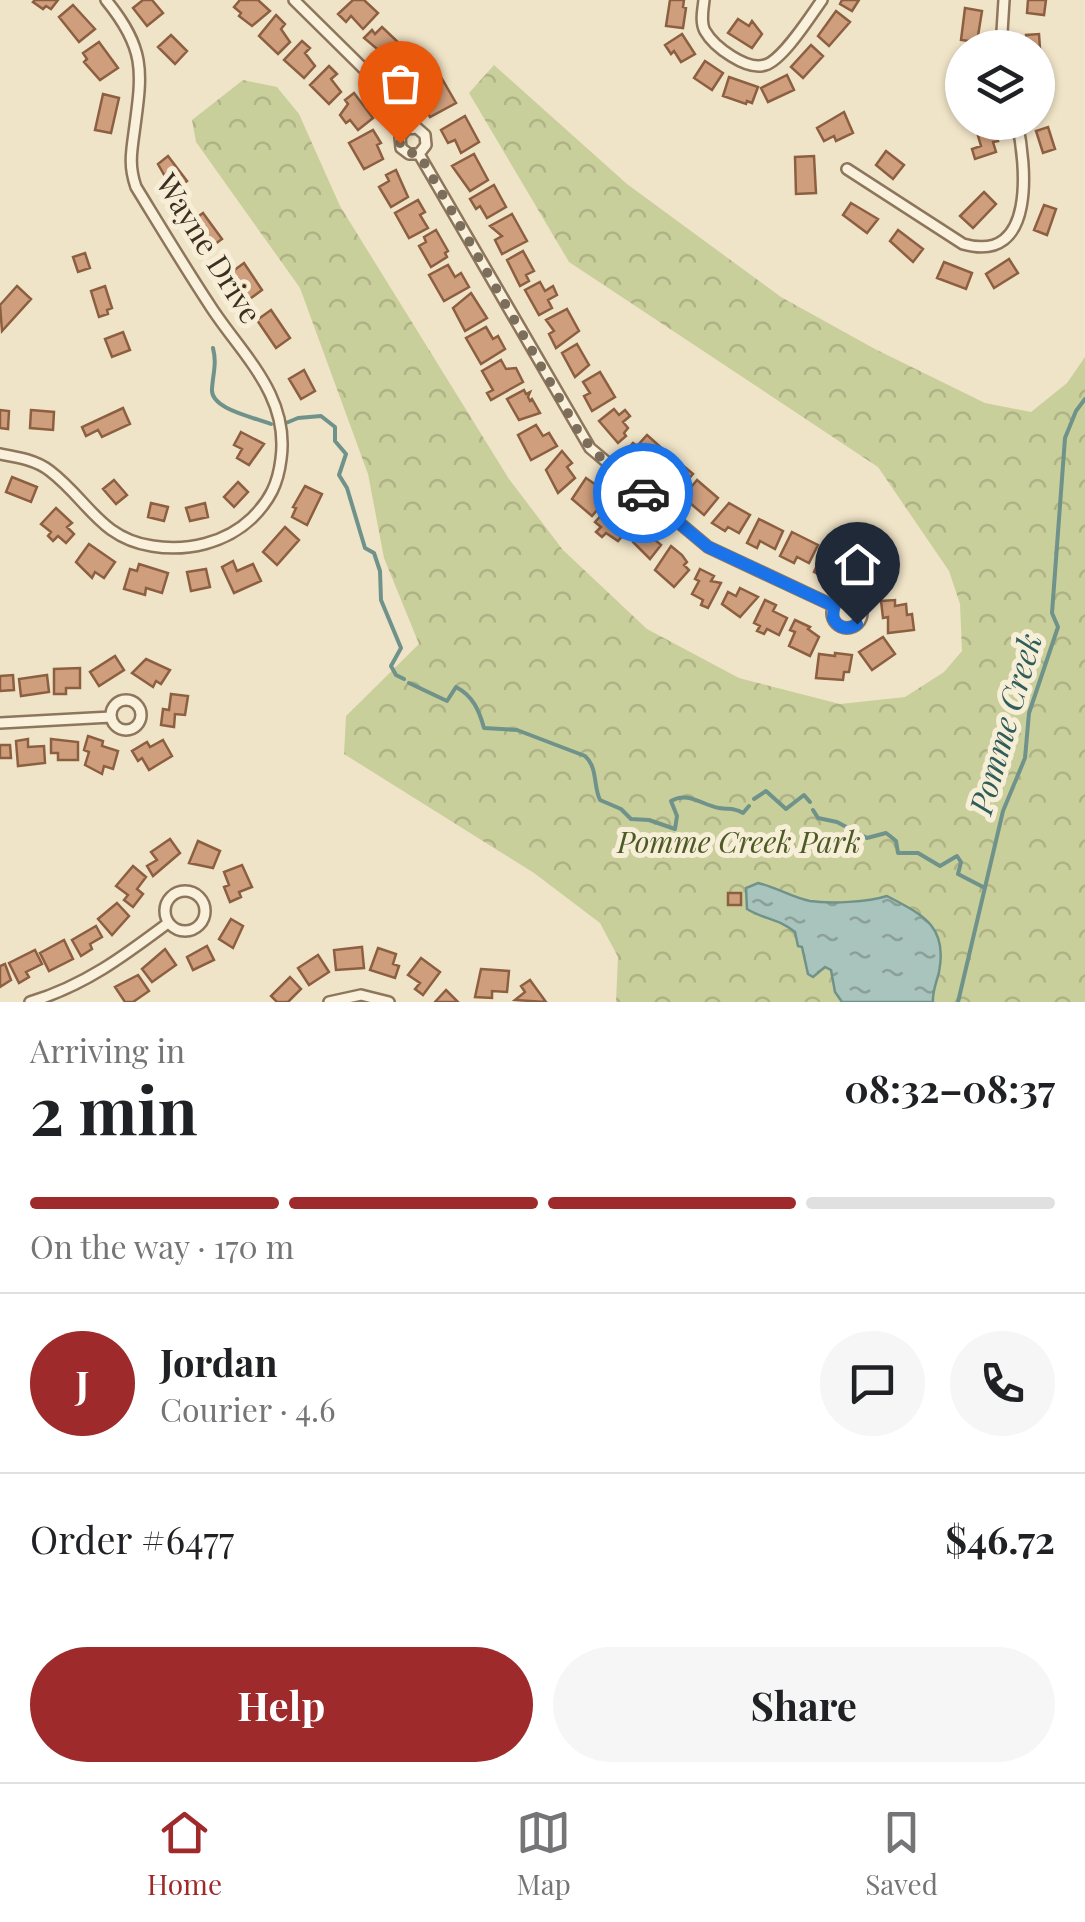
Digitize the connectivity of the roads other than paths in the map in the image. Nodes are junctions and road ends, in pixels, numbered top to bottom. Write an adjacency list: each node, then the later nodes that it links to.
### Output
1 (106, 0): 11 (street, Wayne Drive)
2 (294, 0): 7 (street)
3 (704, 0): 4 (street)
4 (822, 0)
5 (1004, 0): 6 (street)
6 (1002, 30)
7 (406, 129): 9 (street); 9 (street)
8 (1020, 140): 10 (street)
9 (419, 154): 12 (street)
10 (847, 169)
11 (0, 454)
12 (834, 606)
13 (111, 716): 14 (street)
14 (0, 723)
15 (168, 923): 15 (street); 16 (street)
16 (30, 1002)
17 (329, 1002): 18 (street)
18 (389, 1002)

